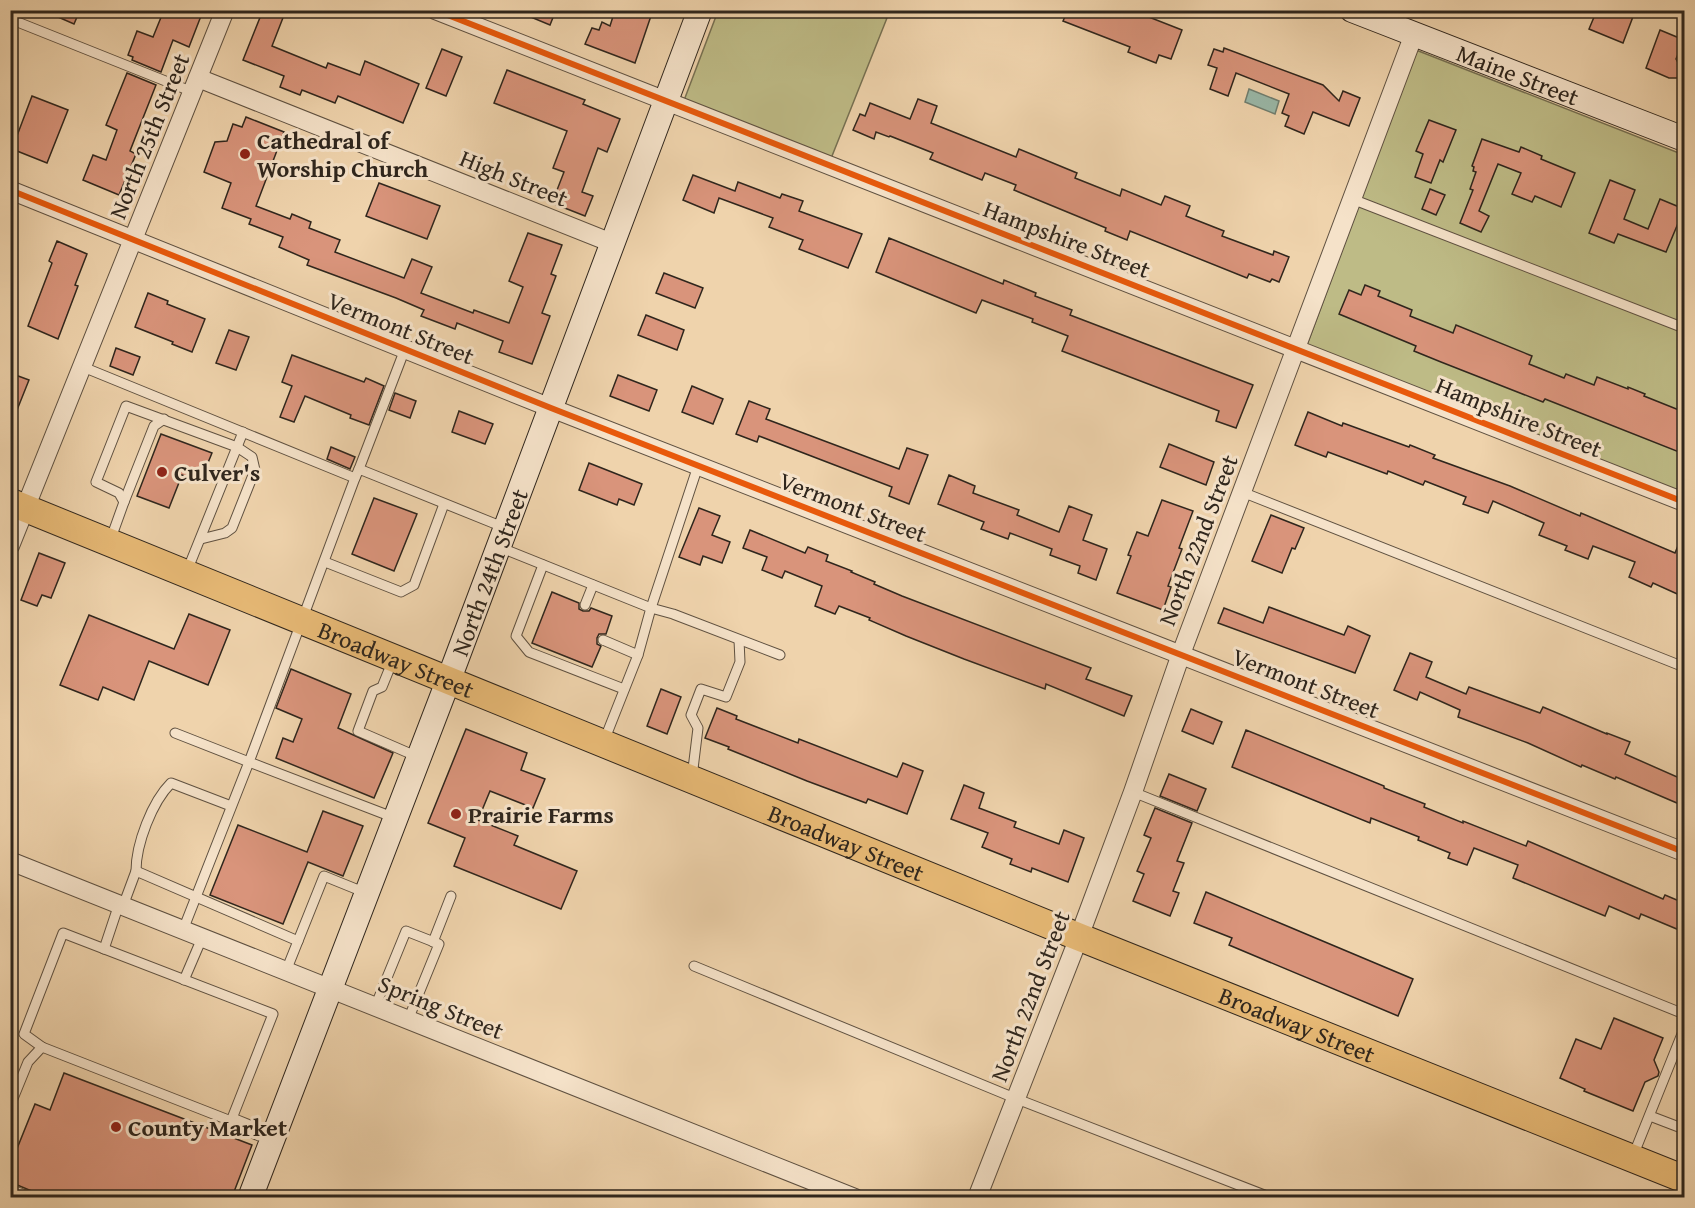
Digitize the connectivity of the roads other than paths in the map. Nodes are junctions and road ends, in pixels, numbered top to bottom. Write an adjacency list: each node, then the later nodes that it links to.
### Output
1 (225, 10): 7 (street, North 25th Street)
2 (435, 10): 8 (street, Hampshire Street)
3 (699, 10): 8 (main road, North 24th Street)
4 (1352, 10): 6 (main road, Maine Street)
5 (10, 19): 7 (lane)
6 (1414, 34): 9 (main road, Maine Street); 11 (street, North 22nd Street)
7 (195, 85): 12 (street, North 25th Street); 13 (street, High Street)
8 (666, 100): 13 (main road, North 24th Street); 15 (street, Hampshire Street)
9 (1684, 139)
10 (10, 190): 12 (street, Vermont Street)
11 (1353, 199): 14 (lane); 15 (street, North 22nd Street)
12 (134, 240): 16 (street, Vermont Street); 17 (street, North 25th Street)
13 (612, 243): 20 (main road, North 24th Street)
14 (1684, 328)
15 (1296, 348): 26 (street, North 22nd Street); 28 (street, Hampshire Street)
16 (405, 349): 20 (street, Vermont Street); 25 (lane)
17 (83, 367): 18 (lane); 30 (street, North 25th Street)
18 (133, 387): 19 (lane); 22 (lane)
19 (126, 406): 21 (lane); 27 (lane)
20 (551, 408): 24 (street, Vermont Street); 31 (main road, North 24th Street)
21 (164, 419): 23 (lane); 27 (lane)
22 (243, 432): 23 (lane); 25 (lane)
23 (237, 447): 32 (lane); 32 (lane)
24 (698, 466): 40 (lane); 45 (street, Vermont Street)
25 (357, 474): 29 (lane); 35 (lane)
26 (1242, 492): 45 (street, North 22nd Street); 48 (lane)
27 (124, 502): 33 (lane)
28 (1684, 502)
29 (444, 504): 31 (lane); 35 (lane)
30 (18, 505): 33 (main road, Broadway Street); 34 (street, North 25th Street)
31 (502, 538): 36 (lane); 49 (main road, North 24th Street)
32 (201, 539): 37 (lane)
33 (109, 542): 37 (main road, Broadway Street)
34 (10, 546)
35 (325, 562): 41 (lane)
36 (543, 565): 38 (lane); 50 (lane)
37 (186, 573): 41 (main road, Broadway Street)
38 (593, 585): 39 (lane); 40 (lane)
39 (585, 605)
40 (651, 608): 42 (lane); 44 (lane)
41 (303, 621): 47 (main road, Broadway Street); 54 (lane)
42 (739, 639): 46 (lane); 55 (lane)
43 (603, 640): 44 (lane)
44 (638, 654): 50 (lane)
45 (1181, 654): 56 (street, North 22nd Street); 59 (street, Vermont Street)
46 (780, 655)
47 (394, 658): 49 (main road, Broadway Street); 53 (lane)
48 (1684, 668)
49 (448, 680): 52 (main road, Broadway Street); 53 (main road, North 24th Street)
50 (624, 689): 52 (lane)
51 (176, 732): 54 (lane)
52 (603, 743): 55 (main road, Broadway Street)
53 (418, 757): 58 (main road, North 24th Street)
54 (249, 762): 57 (lane); 58 (lane)
55 (692, 779): 67 (main road, Broadway Street)
56 (1133, 792): 67 (street, North 22nd Street); 77 (lane)
57 (231, 806): 61 (lane); 64 (lane)
58 (395, 818): 62 (main road, North 24th Street)
59 (1684, 852)
60 (10, 861): 65 (street, Spring Street)
61 (136, 872): 64 (lane); 65 (lane)
62 (366, 893): 69 (lane); 75 (main road, North 24th Street)
63 (451, 896): 70 (lane)
64 (196, 898): 66 (lane); 69 (lane)
65 (121, 905): 66 (street, Spring Street); 71 (lane)
66 (183, 930): 68 (street, Spring Street)
67 (1079, 937): 81 (street, North 22nd Street); 87 (main road, Broadway Street)
68 (202, 938): 73 (street, Spring Street); 74 (lane)
69 (298, 941): 73 (lane)
70 (433, 942): 76 (lane); 78 (lane)
71 (104, 949): 74 (lane); 80 (lane)
72 (694, 966): 81 (lane)
73 (286, 971): 75 (street, Spring Street)
74 (184, 980): 84 (lane)
75 (330, 989): 76 (street, Spring Street); 86 (main road, North 24th Street)
76 (375, 1007): 78 (street, Spring Street)
77 (1684, 1014)
78 (408, 1020): 92 (street, Spring Street)
79 (1684, 1029): 83 (lane)
80 (42, 1047): 82 (lane); 84 (lane)
81 (1017, 1099): 93 (street, North 22nd Street); 94 (lane)
82 (10, 1106)
83 (1650, 1116): 85 (lane); 87 (lane)
84 (231, 1121): 86 (lane)
85 (1684, 1129)
86 (268, 1136): 91 (main road, North 24th Street)
87 (1632, 1158): 88 (main road, Broadway Street)
88 (1684, 1179)
89 (10, 1189): 90 (lane)
90 (33, 1197)
91 (250, 1197)
92 (855, 1197)
93 (977, 1197)
94 (1272, 1197)

